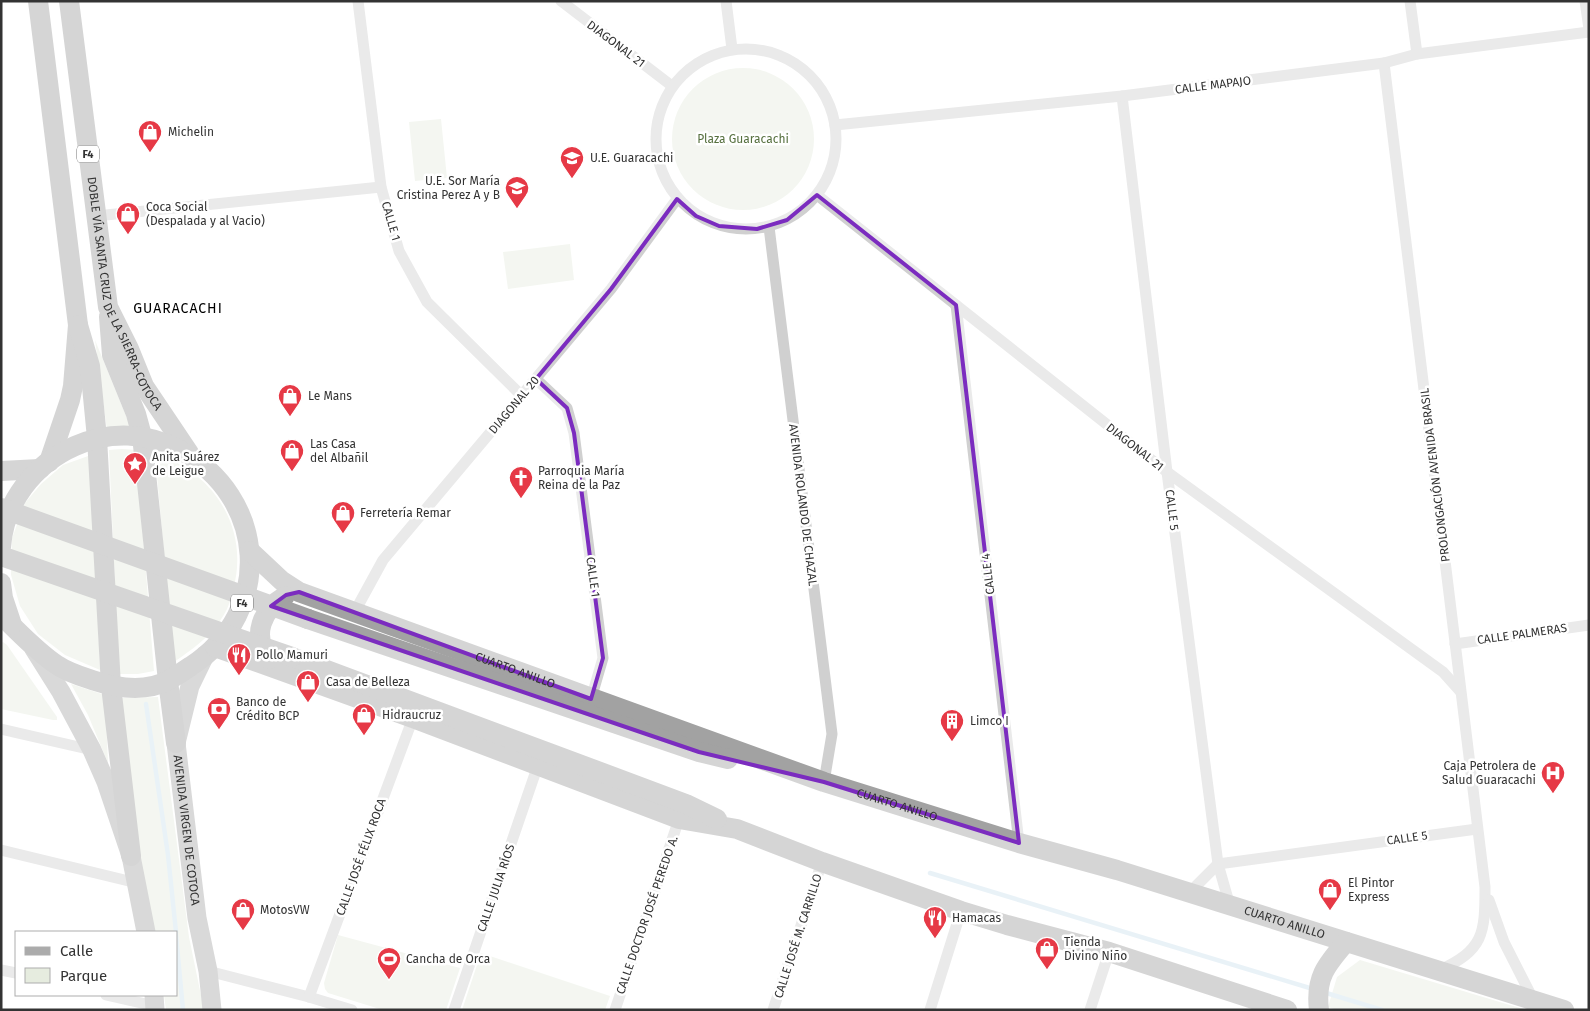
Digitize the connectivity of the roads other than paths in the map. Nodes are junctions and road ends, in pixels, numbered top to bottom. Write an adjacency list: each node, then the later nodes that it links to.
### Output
1 (38, 1): 22 (highway, F4)
2 (68, 1): 18 (highway, DOBLE VÍA SANTA CRUZ DE LA SIERRA-COTOCA / F4)
3 (358, 1): 15 (street, CALLE 1)
4 (561, 1): 12 (street, DIAGONAL 21)
5 (726, 1): 9 (street)
6 (1410, 1): 10 (street)
7 (1585, 1): 8 (street)
8 (1589, 31): 10 (street, CALLE MAPAJO)
9 (732, 49): 12 (street); 14 (street)
10 (1417, 54): 11 (street, CALLE MAPAJO)
11 (1384, 64): 13 (street, CALLE MAPAJO); 40 (street, PROLONGACIÓN AVENIDA BRASIL)
12 (672, 86): 17 (street)
13 (1122, 96): 14 (street, CALLE MAPAJO); 30 (street, CALLE 5)
14 (835, 125): 16 (street)
15 (381, 187): 18 (street); 24 (street, CALLE 1)
16 (817, 195): 19 (street); 20 (street, DIAGONAL 21)
17 (677, 199): 19 (street); 23 (street, DIAGONAL 20)
18 (96, 216): 21 (highway, DOBLE VÍA SANTA CRUZ DE LA SIERRA-COTOCA / F4)
19 (769, 227): 53 (street, AVENIDA ROLANDO DE CHAZAL)
20 (956, 305): 30 (street, DIAGONAL 21); 57 (street, CALLE 4)
21 (108, 307): 25 (highway); 27 (highway, DOBLE VÍA SANTA CRUZ DE LA SIERRA-COTOCA / F4)
22 (78, 325): 26 (highway); 28 (highway, F4)
23 (536, 379): 24 (street, DIAGONAL 20); 47 (street, CALLE 1)
24 (522, 396): 37 (street, DIAGONAL 20)
25 (142, 436): 26 (highway, F4); 27 (highway, F4); 44 (highway)
26 (96, 438): 28 (highway, F4); 45 (highway)
27 (192, 457): 33 (highway, F4)
28 (44, 466): 29 (highway, F4); 32 (highway, F4)
29 (1, 471)
30 (1167, 472): 46 (street, DIAGONAL 21); 61 (street, CALLE 5)
31 (1, 508): 53 (highway, bridge)
32 (1, 548)
33 (250, 552): 36 (highway, CUARTO ANILLO); 42 (highway, F4)
34 (1, 556): 43 (highway, bridge)
35 (1, 583): 38 (highway, F4)
36 (299, 592): 37 (highway, CUARTO ANILLO); 43 (highway)
37 (354, 613): 47 (highway, CUARTO ANILLO)
38 (7, 620): 41 (highway, F4)
39 (1589, 625): 40 (street, CALLE PALMERAS)
40 (1455, 644): 46 (street, PROLONGACIÓN AVENIDA BRASIL)
41 (32, 646): 45 (highway, F4); 51 (main road)
42 (210, 651): 43 (highway); 44 (highway, F4); 50 (main road, AVENIDA VIRGEN DE COTOCA)
43 (290, 664): 48 (highway); 55 (highway)
44 (168, 681): 45 (highway, F4); 50 (highway)
45 (111, 686): 59 (highway)
46 (1460, 691): 56 (street, PROLONGACIÓN AVENIDA BRASIL)
47 (591, 699): 53 (highway, CUARTO ANILLO)
48 (413, 718): 52 (highway); 75 (street, CALLE JOSÉ FÉLIX ROCA)
49 (1, 730): 51 (street)
50 (176, 744): 71 (main road, AVENIDA VIRGEN DE COTOCA)
51 (92, 750): 59 (main road)
52 (538, 766): 54 (highway); 81 (street, CALLE JULIA RÍOS)
53 (824, 782): 57 (highway, CUARTO ANILLO)
54 (679, 819): 55 (highway); 82 (street, CALLE DOCTOR JOSÉ PEREDO A.)
55 (737, 829): 60 (highway)
56 (1478, 829): 61 (street, CALLE 5); 63 (street, PROLONGACIÓN AVENIDA BRASIL)
57 (1019, 843): 64 (highway, CUARTO ANILLO)
58 (1, 850): 62 (street)
59 (131, 856): 62 (main road)
60 (822, 862): 66 (highway); 83 (street, CALLE JOSÉ M. CARRILLO)
61 (1218, 864): 64 (street); 65 (street, CALLE 5)
62 (136, 883): 67 (main road)
63 (1485, 887): 72 (street, PROLONGACIÓN AVENIDA BRASIL); 76 (street, PROLONGACIÓN AVENIDA BRASIL)
64 (1189, 893): 65 (highway, CUARTO ANILLO)
65 (1230, 906): 68 (highway, CUARTO ANILLO)
66 (962, 911): 69 (highway); 84 (street)
67 (146, 931)
68 (1346, 942): 72 (highway, CUARTO ANILLO); 77 (highway)
69 (1108, 952): 85 (street); 86 (highway)
70 (1, 970): 73 (street)
71 (208, 971): 75 (street); 79 (main road, AVENIDA VIRGEN DE COTOCA)
72 (1438, 971): 76 (highway, CUARTO ANILLO)
73 (15, 973)
74 (111, 996): 78 (street)
75 (309, 997): 80 (street)
76 (1534, 1001): 87 (highway, CUARTO ANILLO)
77 (1318, 1002)
78 (155, 1004)
79 (212, 1010)
80 (352, 1010)
81 (454, 1010)
82 (615, 1010)
83 (773, 1010)
84 (930, 1010)
85 (1090, 1010)
86 (1287, 1010)
87 (1564, 1010)

